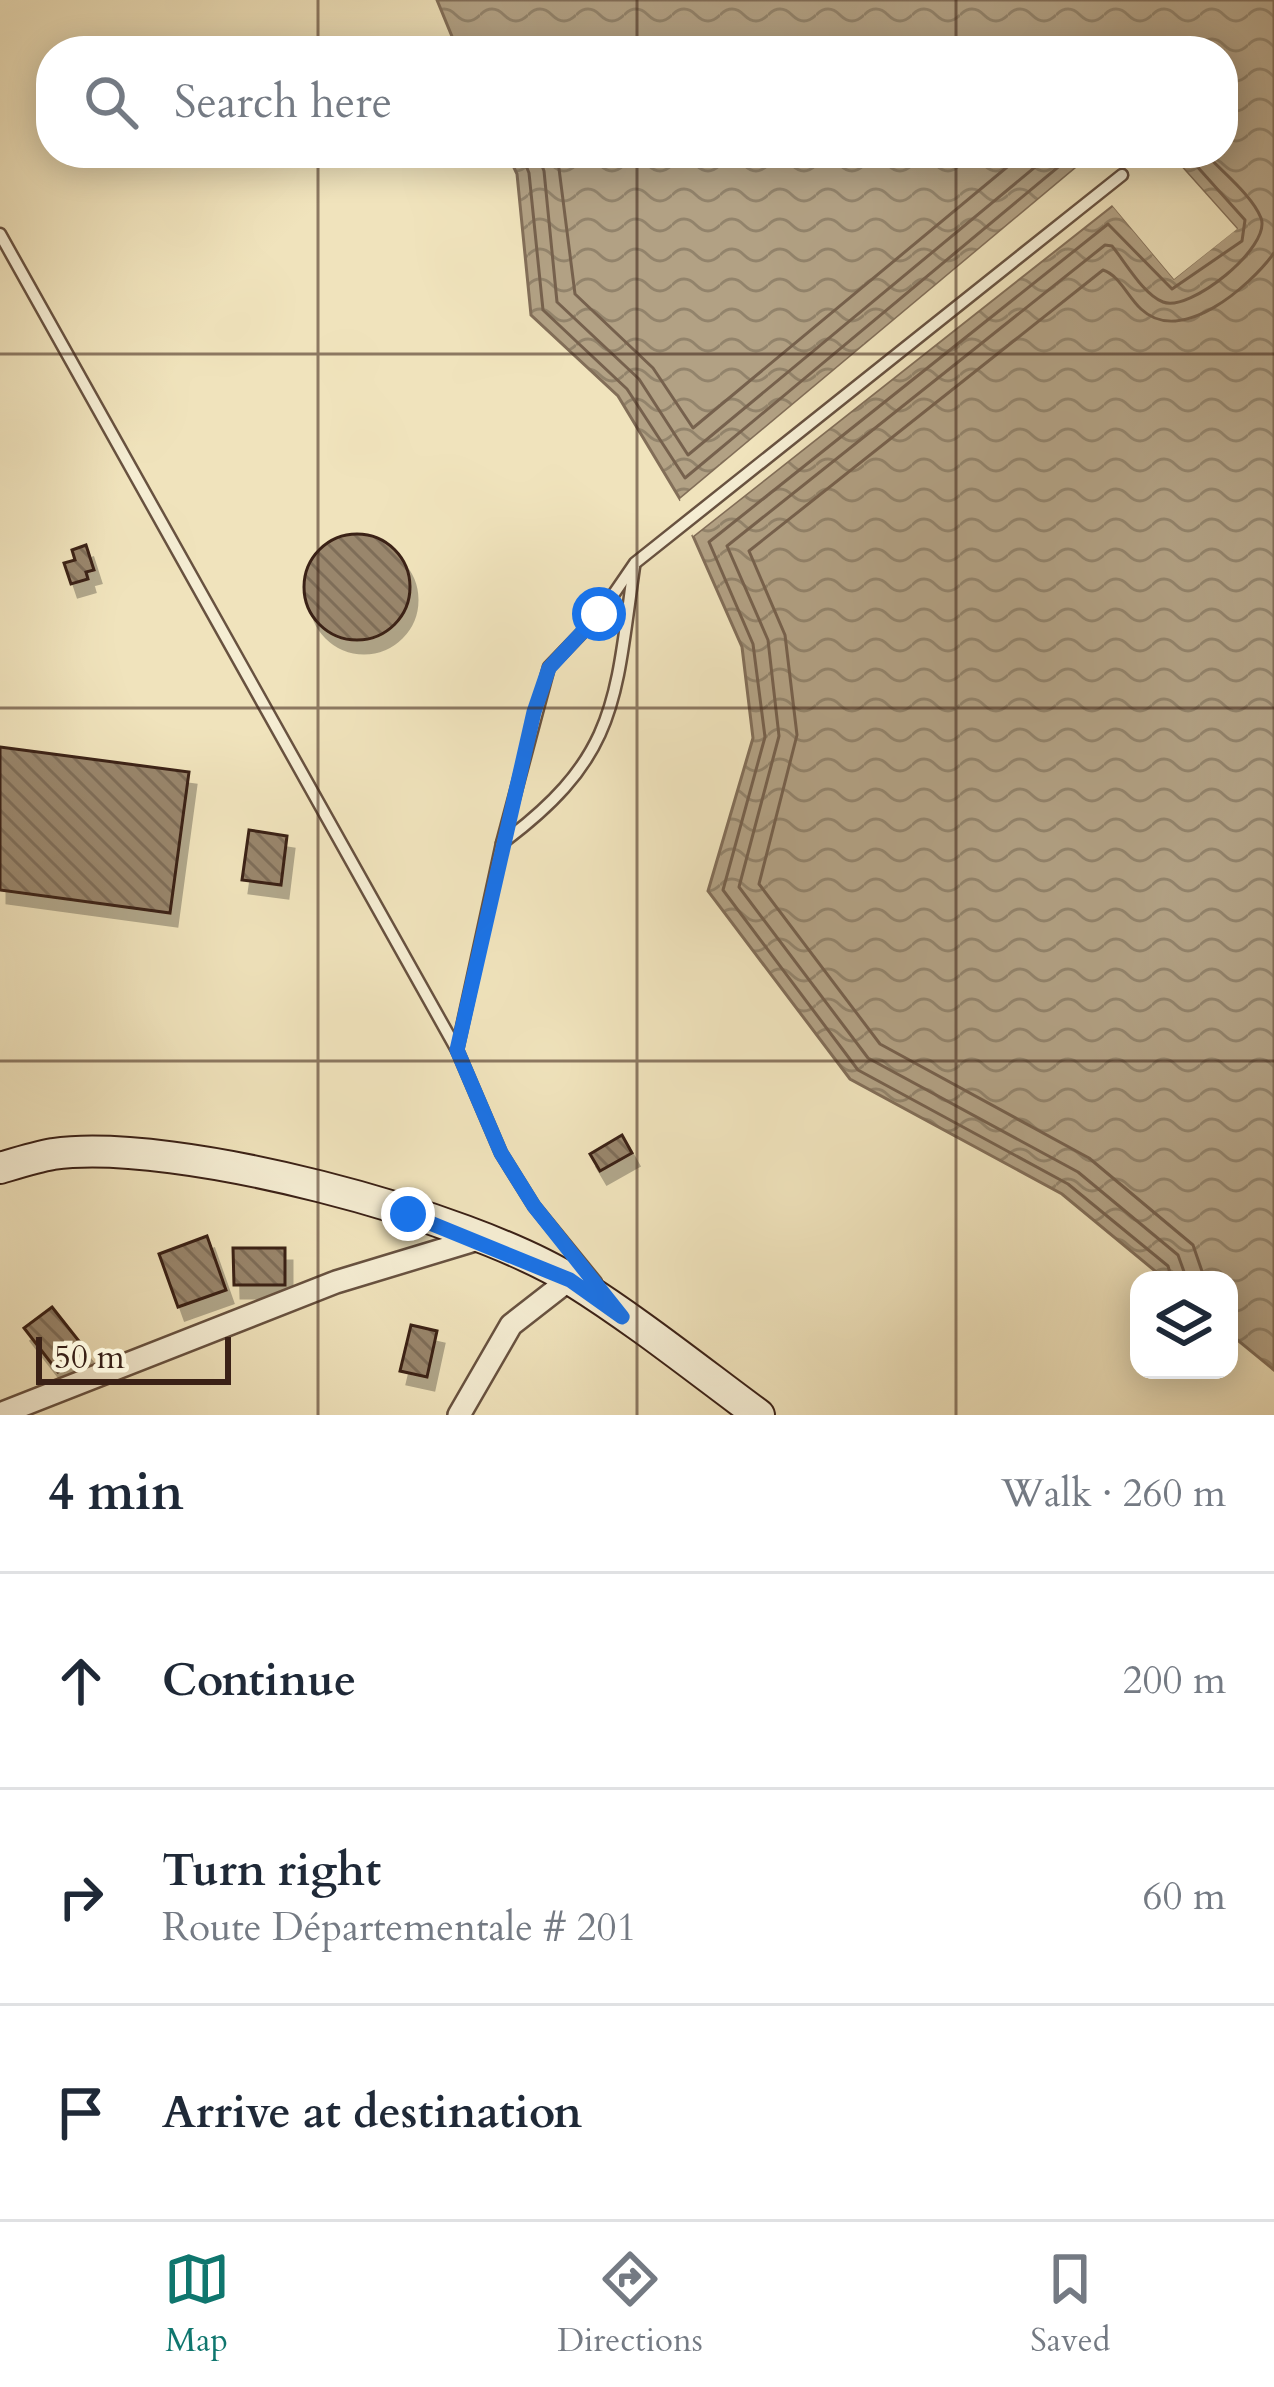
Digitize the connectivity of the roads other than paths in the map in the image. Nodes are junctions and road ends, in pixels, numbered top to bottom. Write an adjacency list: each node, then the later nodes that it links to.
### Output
1 (1122, 176): 3 (lane)
2 (0, 234): 5 (lane)
3 (635, 563): 4 (lane); 4 (lane)
4 (502, 843): 5 (lane)
5 (457, 1050): 9 (lane)
6 (0, 1168): 7 (main road)
7 (478, 1239): 8 (main road); 10 (street)
8 (570, 1280): 9 (main road); 11 (street)
9 (622, 1317): 12 (main road)
10 (0, 1414)
11 (459, 1415)
12 (759, 1415)

